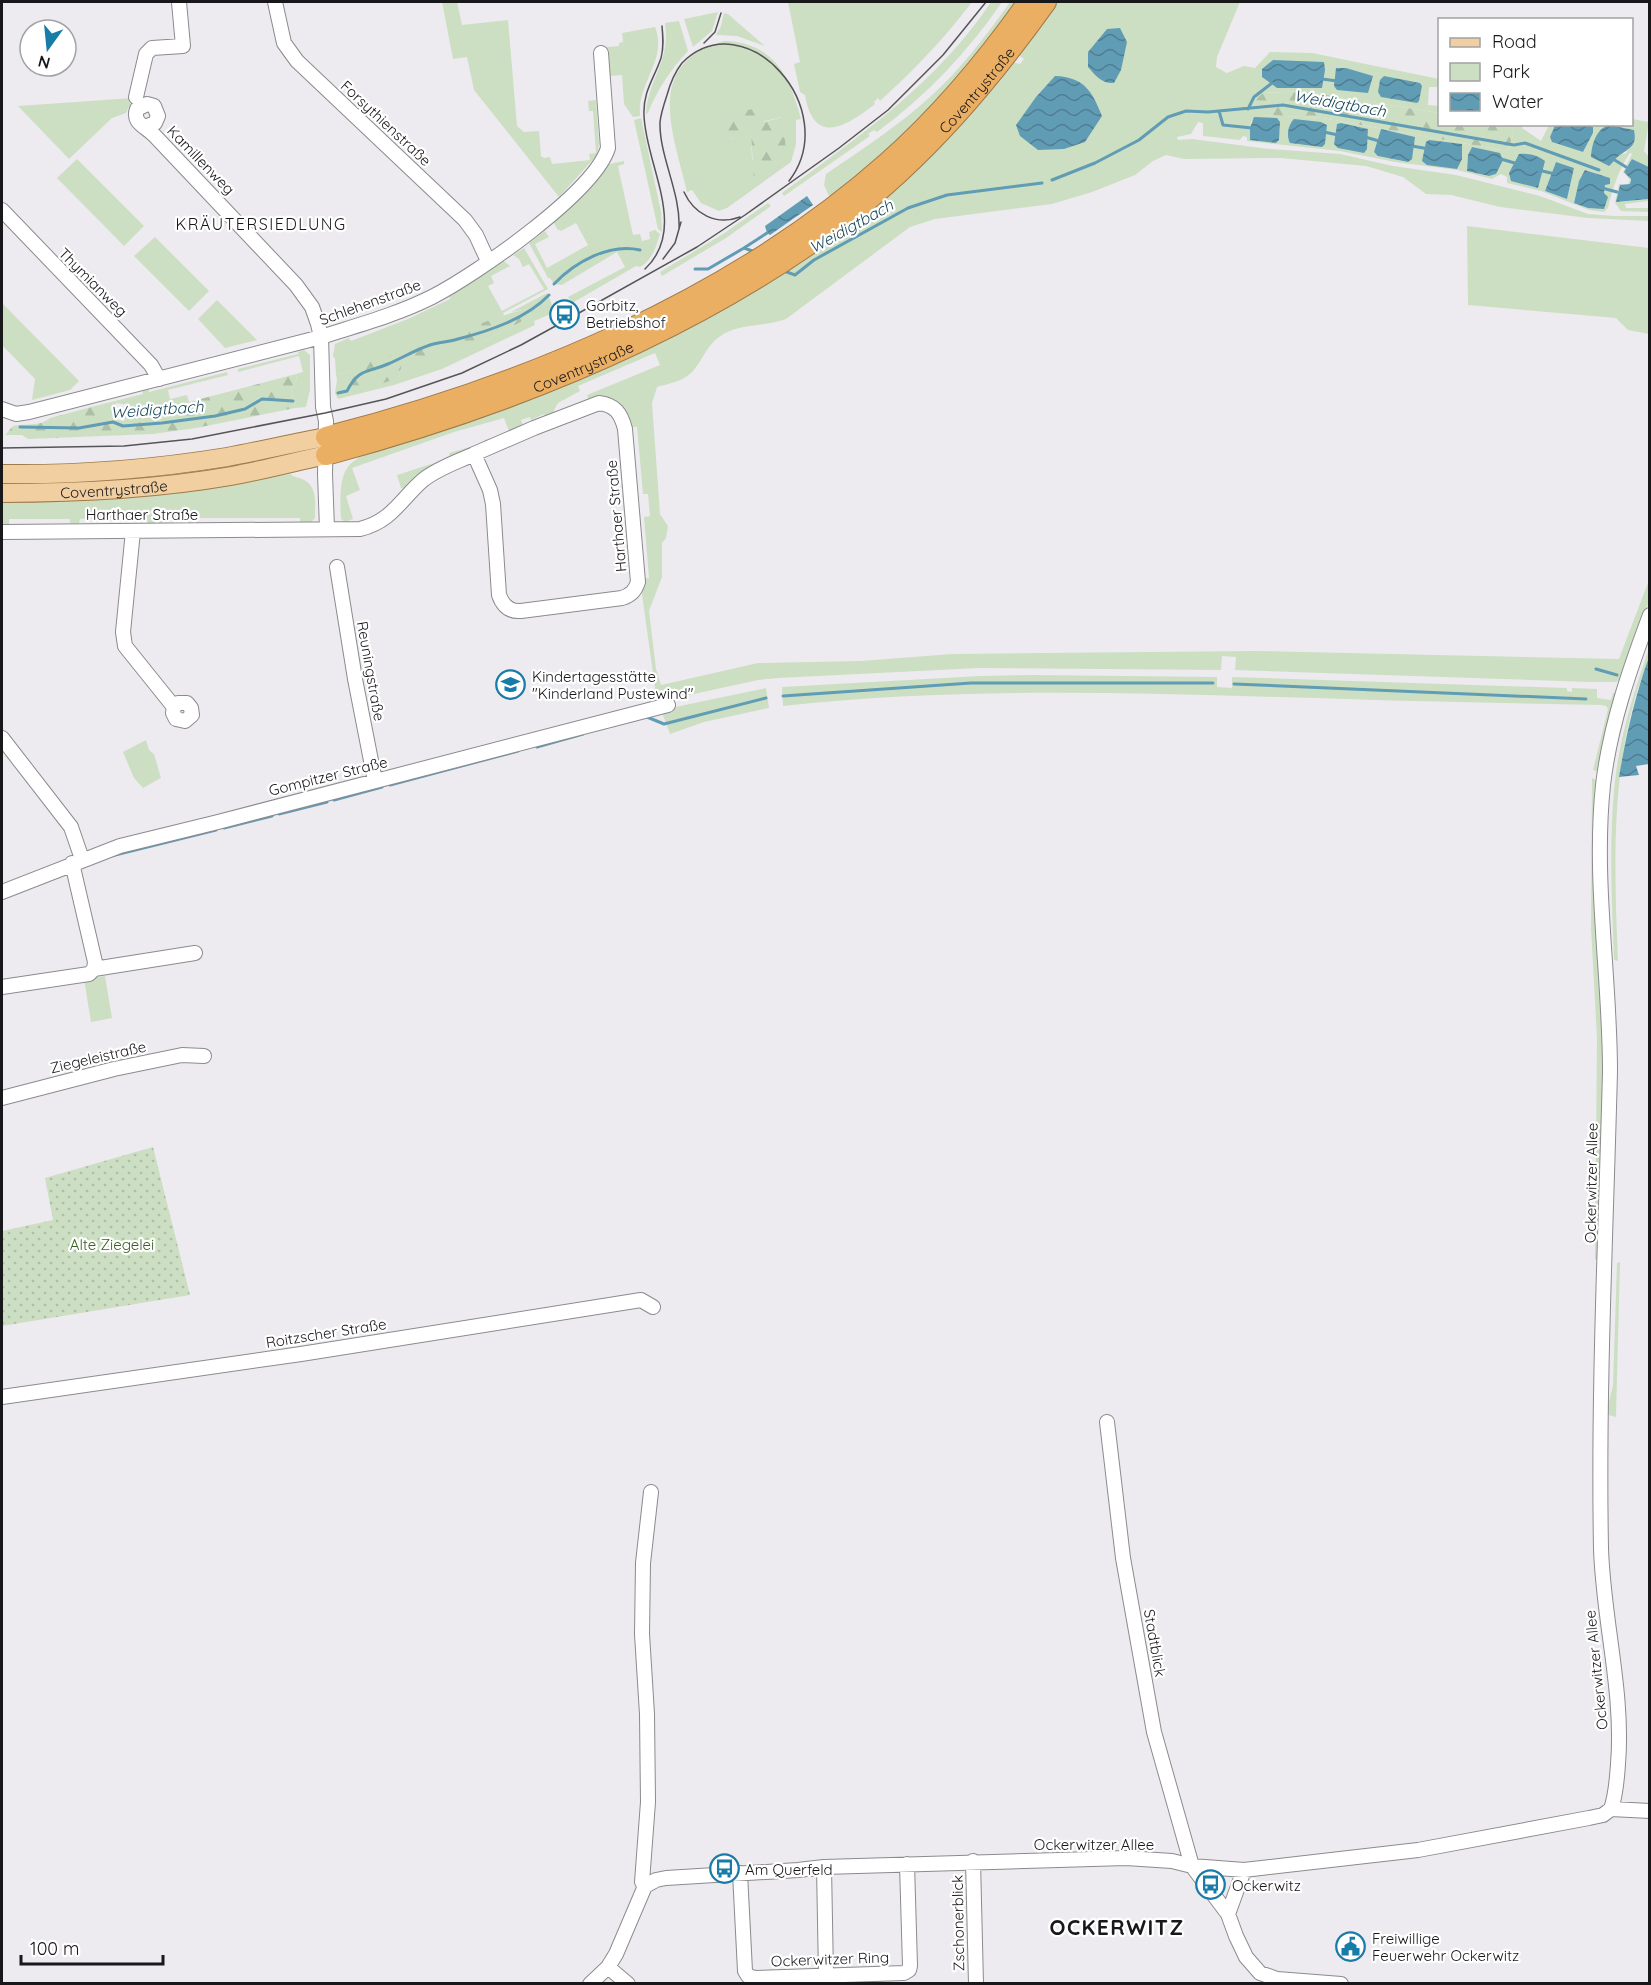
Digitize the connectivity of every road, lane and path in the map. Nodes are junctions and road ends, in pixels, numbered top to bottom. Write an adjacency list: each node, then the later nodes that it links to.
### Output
1 (180, 2): 6 (street)
2 (275, 2): 9 (street, Forsythienstraße)
3 (1028, 2): 13 (highway, Coventrystraße)
4 (1046, 2): 13 (highway, Coventrystraße)
5 (601, 53): 9 (street, Schlehenstraße)
6 (136, 97)
7 (145, 127): 10 (street, Kamillenweg)
8 (2, 210): 11 (street, Thymianweg)
9 (488, 261): 10 (street, Schlehenstraße)
10 (321, 338): 11 (street, Schlehenstraße); 13 (street, Kamillenweg)
11 (159, 379): 12 (street, Schlehenstraße)
12 (2, 409)
13 (326, 446): 15 (main road, Coventrystraße); 16 (main road, Coventrystraße); 17 (street)
14 (474, 454): 14 (street, Harthaer Straße); 17 (street, Harthaer Straße)
15 (2, 474)
16 (2, 493)
17 (327, 529): 18 (street, Harthaer Straße)
18 (133, 531): 19 (street, Harthaer Straße); 23 (street)
19 (2, 532)
20 (337, 567): 25 (street, Reuningstraße)
21 (1650, 615): 37 (street, Ockerwitzer Allee)
22 (668, 705): 25 (street, Gompitzer Straße)
23 (174, 707)
24 (2, 738): 26 (street)
25 (375, 780): 26 (street, Gompitzer Straße)
26 (77, 861): 27 (street, Gompitzer Straße); 29 (street)
27 (2, 892)
28 (195, 953): 29 (street)
29 (94, 969): 30 (street)
30 (2, 987)
31 (204, 1056): 32 (street, Ziegeleistraße)
32 (2, 1098)
33 (653, 1307): 34 (street, Roitzscher Straße)
34 (2, 1397)
35 (1107, 1422): 41 (street, Stadtblick)
36 (651, 1492): 45 (street)
37 (1611, 1809): 38 (street); 43 (street, Ockerwitzer Allee)
38 (1650, 1811)
39 (973, 1861): 40 (street, Ockerwitzer Allee); 41 (street, Ockerwitzer Allee); 51 (street, Zschonerblick)
40 (907, 1864): 42 (street, Ockerwitzer Allee); 48 (street, Ockerwitzer Ring)
41 (1192, 1866): 43 (street, Ockerwitzer Allee); 46 (street)
42 (824, 1867): 44 (street, Ockerwitzer Allee); 48 (street)
43 (1244, 1870): 46 (street)
44 (740, 1873): 45 (street, Ockerwitzer Allee); 48 (street, Ockerwitzer Ring)
45 (645, 1886): 47 (street)
46 (1228, 1914): 52 (street)
47 (608, 1967): 49 (street); 50 (street)
48 (826, 1975)
49 (590, 1983)
50 (628, 1983)
51 (976, 1983)
52 (1341, 1983)

